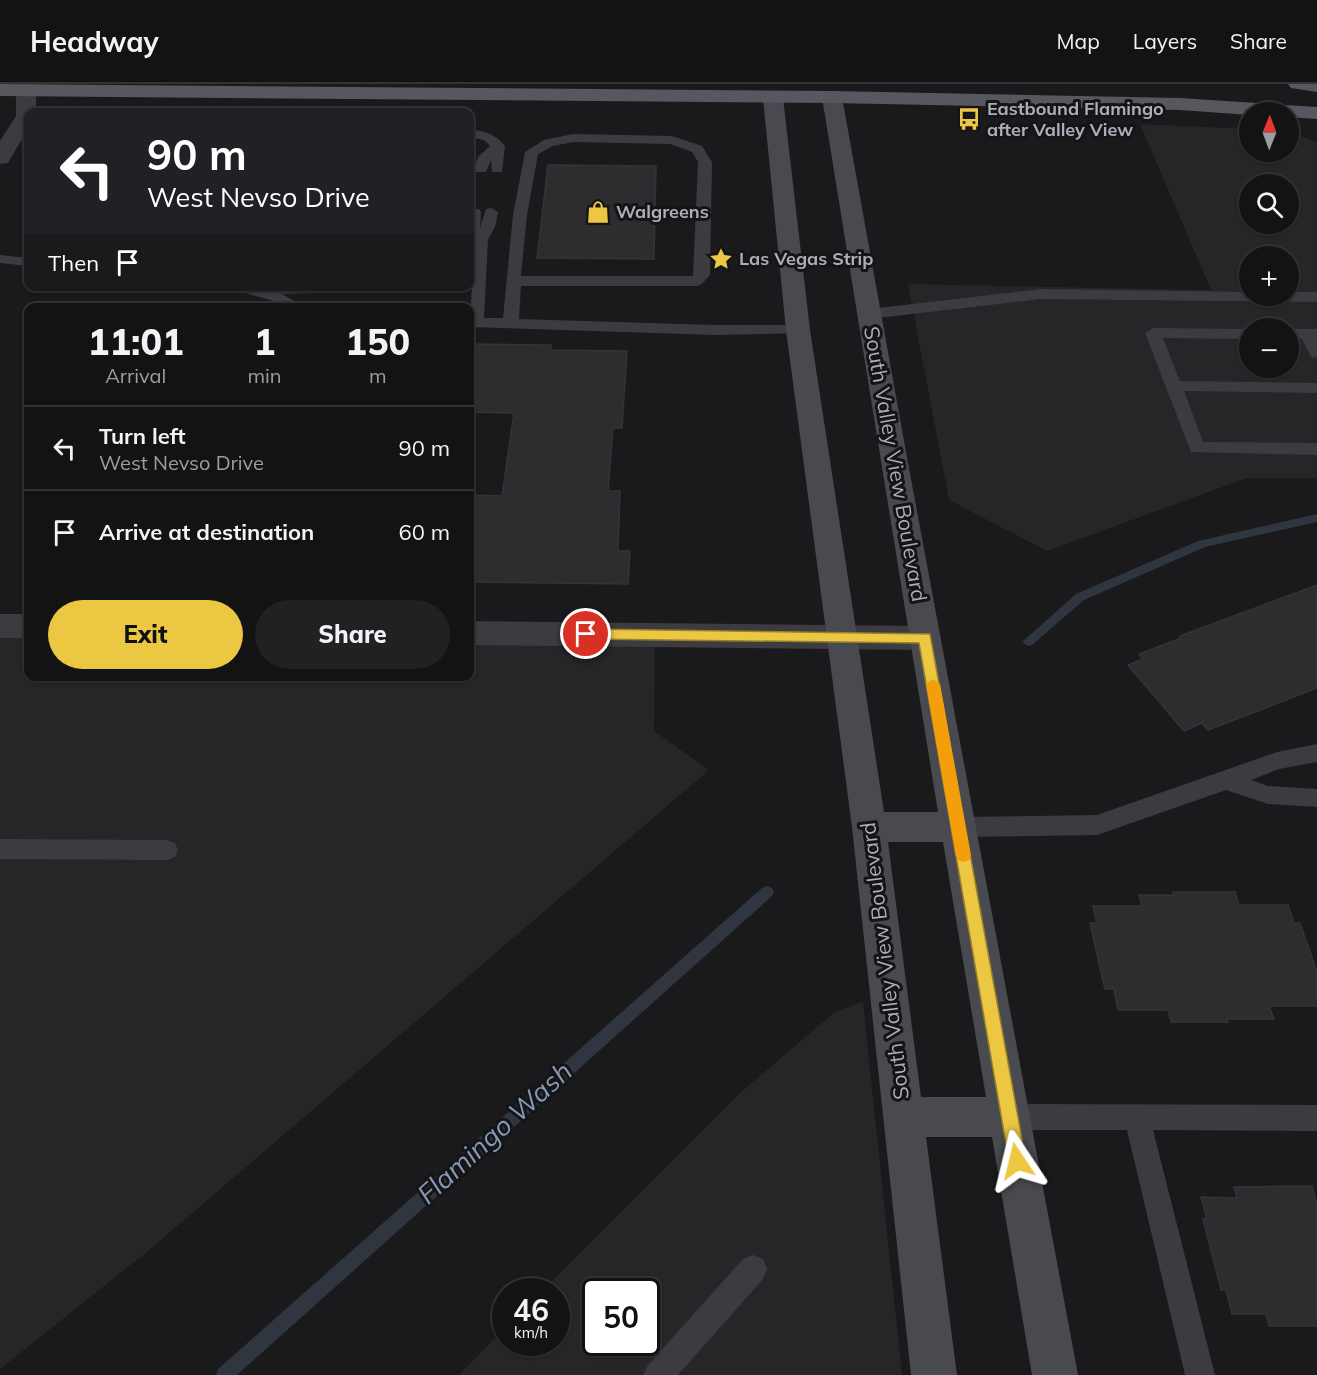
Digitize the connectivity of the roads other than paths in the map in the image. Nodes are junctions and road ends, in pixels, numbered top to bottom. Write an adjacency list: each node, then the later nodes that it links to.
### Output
1 (1298, 84): 2 (main road)
2 (1317, 86)
3 (28, 87): 4 (main road); 5 (main road); 7 (street); 8 (street)
4 (0, 90)
5 (773, 91): 6 (main road); 29 (main road, South Valley View Boulevard)
6 (831, 91): 9 (main road); 26 (main road, South Valley View Boulevard)
7 (27, 108)
8 (0, 109)
9 (1317, 113)
10 (24, 119): 13 (street)
11 (474, 134): 12 (lane)
12 (498, 146): 14 (lane); 15 (lane)
13 (0, 158)
14 (481, 169)
15 (497, 169)
16 (490, 212): 18 (lane)
17 (474, 229): 18 (lane)
18 (481, 239): 25 (lane)
19 (0, 259): 20 (lane)
20 (24, 262)
21 (513, 281): 21 (lane); 28 (lane)
22 (261, 291): 24 (lane)
23 (1317, 297): 26 (lane)
24 (286, 303)
25 (474, 312)
26 (869, 314): 40 (main road, South Valley View Boulevard)
27 (474, 322): 28 (lane)
28 (511, 322): 29 (lane)
29 (798, 330): 39 (main road, South Valley View Boulevard)
30 (1239, 334): 33 (lane)
31 (1313, 334): 32 (lane)
32 (1317, 352)
33 (1173, 386): 34 (lane); 35 (lane)
34 (1317, 388)
35 (1317, 449)
36 (0, 626): 37 (street)
37 (24, 626)
38 (474, 633): 39 (street)
39 (842, 637): 40 (street); 46 (main road, South Valley View Boulevard)
40 (925, 638): 47 (main road, South Valley View Boulevard)
41 (1317, 753): 42 (lane)
42 (1226, 781): 44 (lane); 47 (lane)
43 (1317, 789): 44 (lane)
44 (1268, 795): 45 (lane)
45 (1317, 798)
46 (869, 827): 47 (main road); 52 (main road, South Valley View Boulevard)
47 (958, 827): 50 (main road, South Valley View Boulevard)
48 (0, 849): 49 (lane)
49 (167, 850)
50 (1010, 1117): 51 (lane); 52 (main road); 57 (main road, South Valley View Boulevard)
51 (1137, 1117): 53 (lane); 58 (lane)
52 (903, 1118): 56 (main road, South Valley View Boulevard)
53 (1317, 1118)
54 (753, 1269): 55 (lane)
55 (658, 1375)
56 (934, 1375)
57 (1055, 1375)
58 (1200, 1375)

